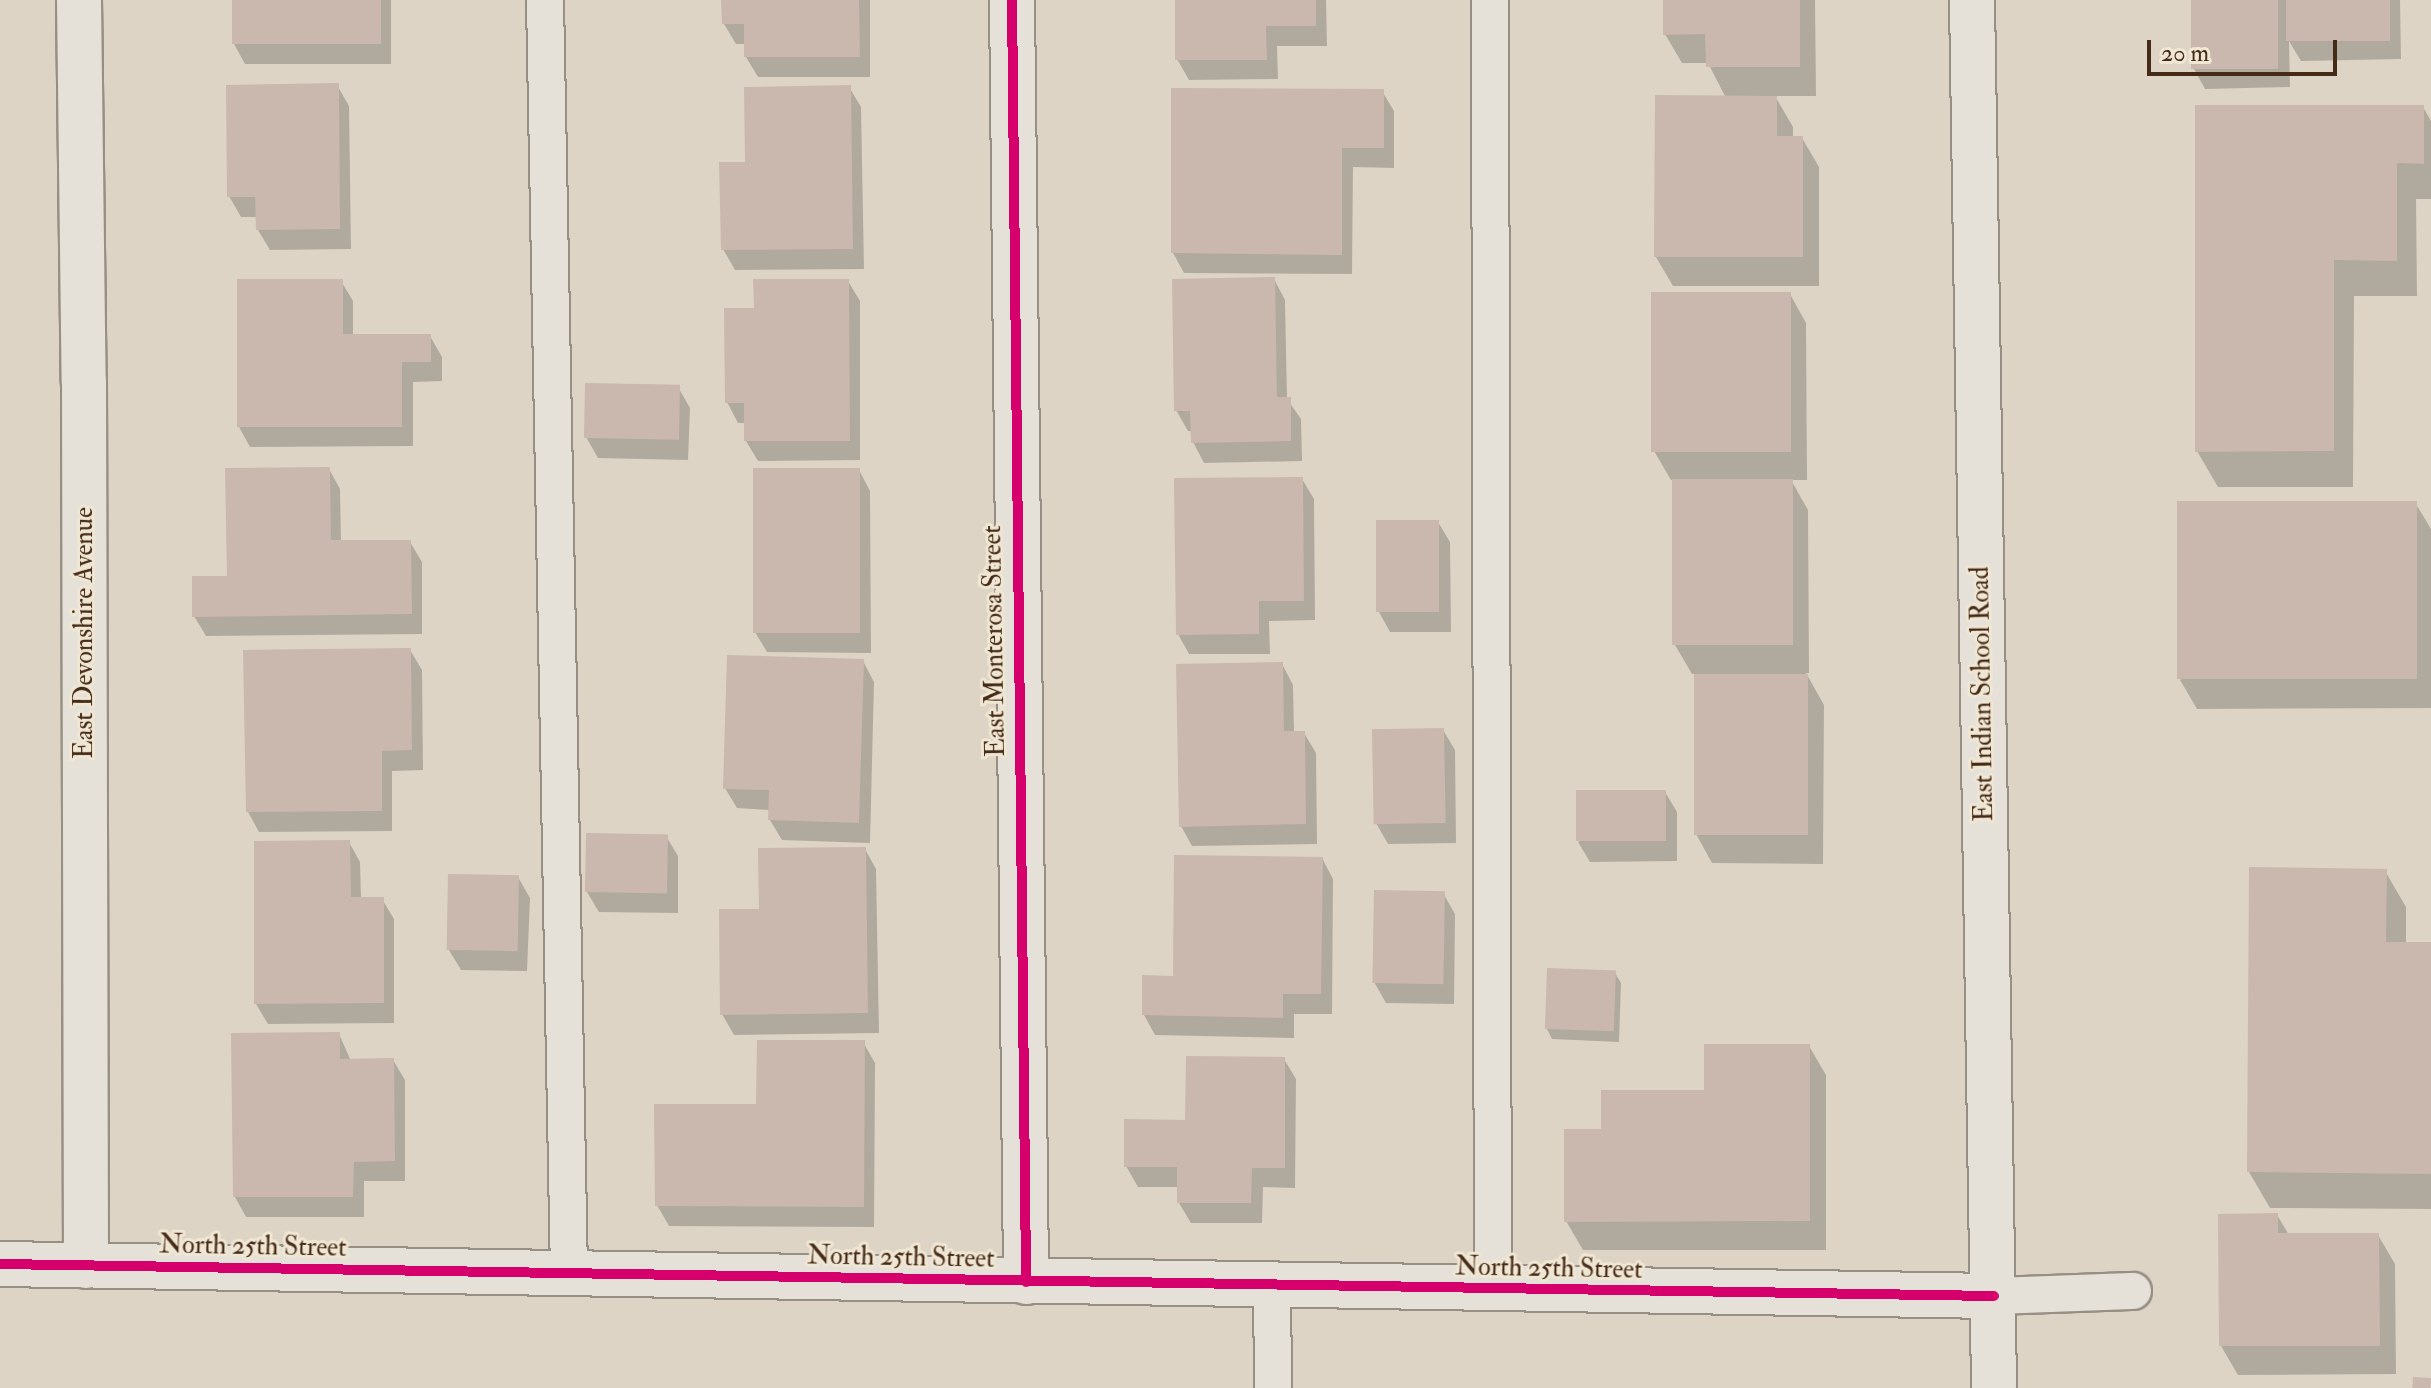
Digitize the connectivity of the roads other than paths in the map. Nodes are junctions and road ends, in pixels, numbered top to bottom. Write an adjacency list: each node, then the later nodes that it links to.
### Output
1 (79, 0): 7 (street, East Devonshire Avenue)
2 (545, 0): 8 (lane)
3 (1012, 0): 9 (street, East Monterosa Street)
4 (1490, 0): 11 (lane)
5 (1972, 0): 13 (street, East Indian School Road)
6 (0, 1264): 7 (street, North 25th Street)
7 (86, 1266): 8 (street, North 25th Street)
8 (569, 1274): 9 (street, North 25th Street)
9 (1026, 1282): 10 (street, North 25th Street)
10 (1272, 1287): 11 (street, North 25th Street); 14 (lane)
11 (1493, 1290): 13 (street, North 25th Street)
12 (2133, 1291): 13 (lane)
13 (1994, 1296): 15 (street, East Indian School Road)
14 (1273, 1388)
15 (1994, 1388)

